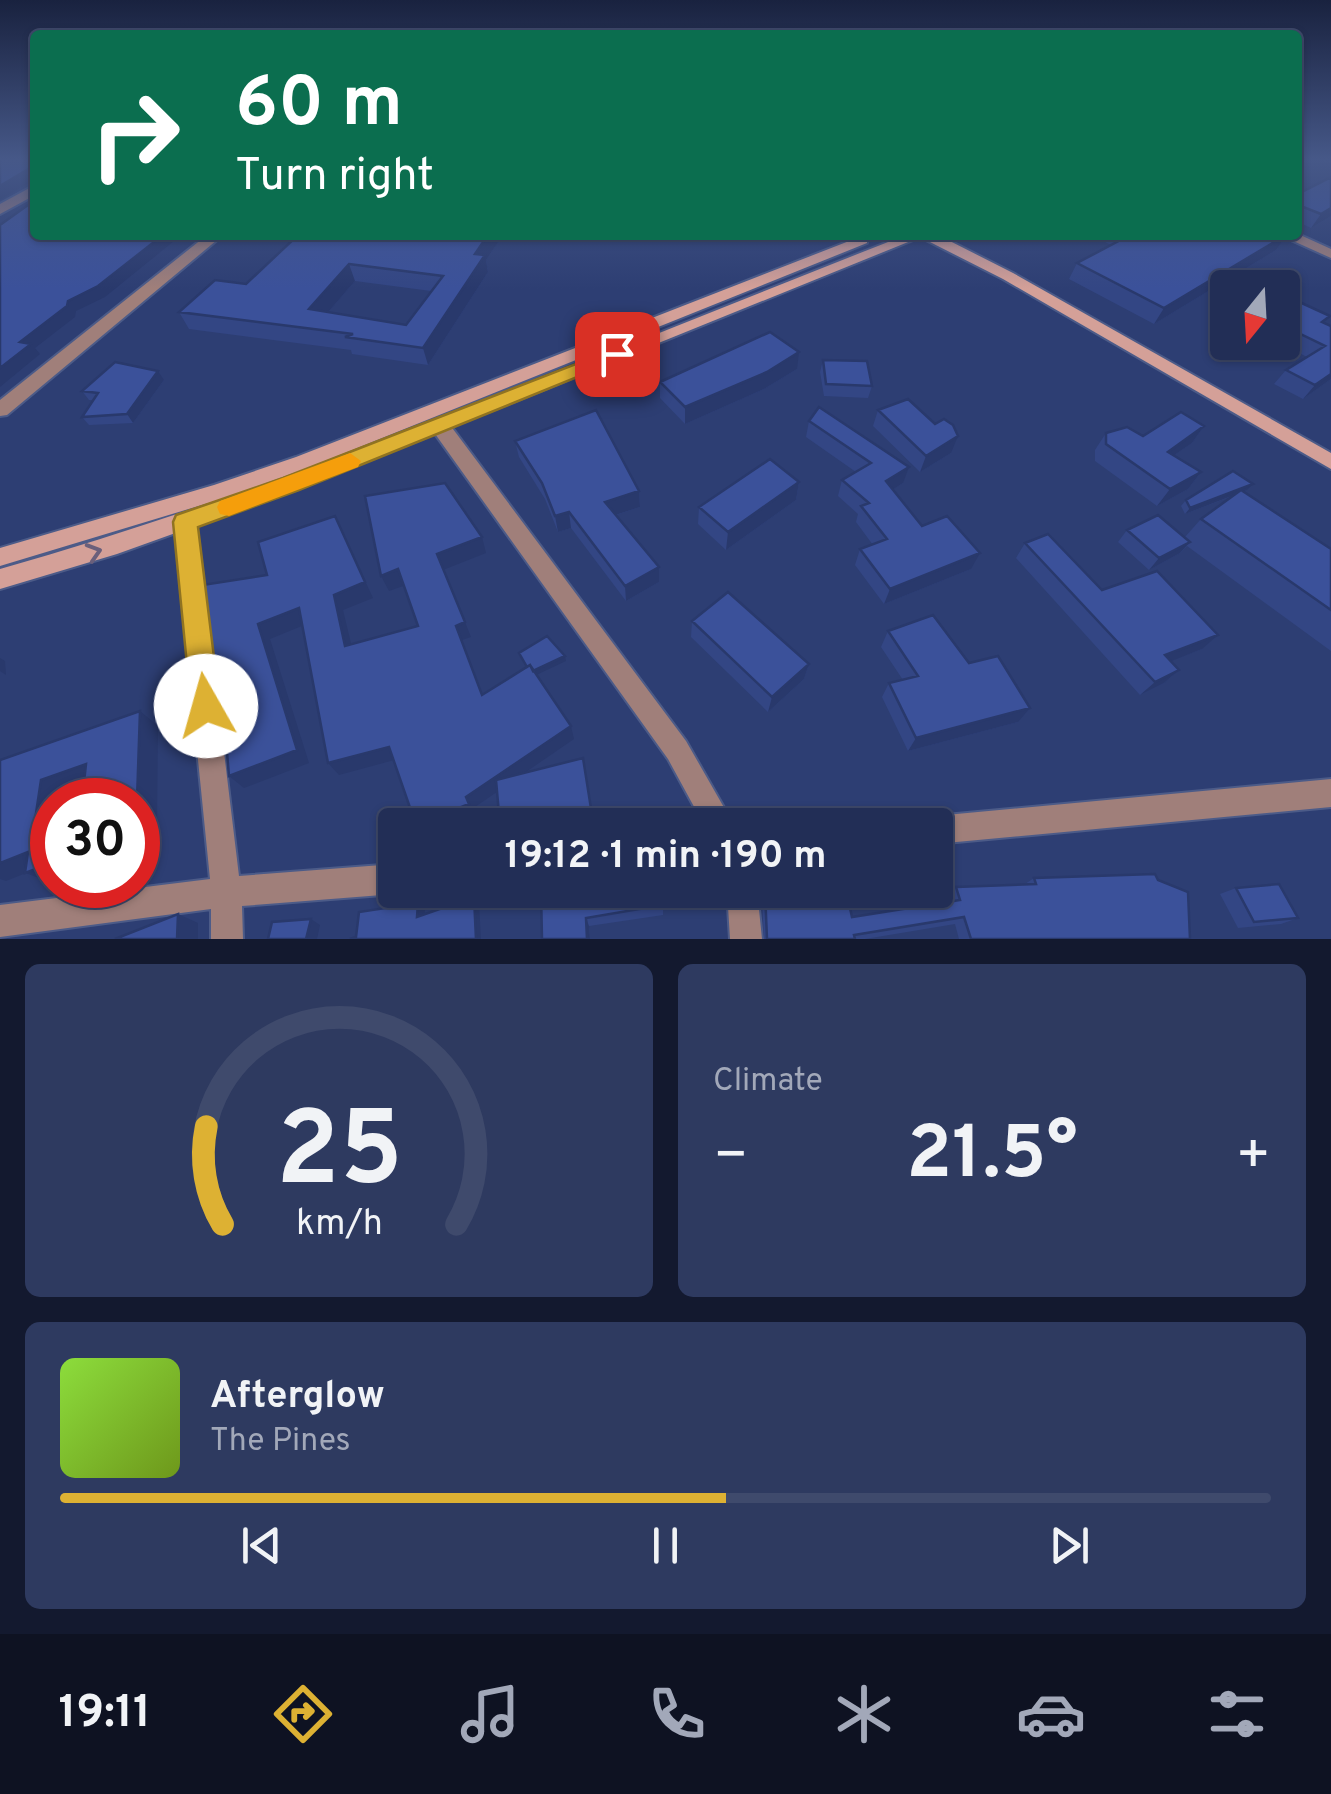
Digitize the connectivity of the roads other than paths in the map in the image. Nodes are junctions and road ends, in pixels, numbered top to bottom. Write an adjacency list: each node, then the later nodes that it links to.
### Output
1 (210, 240): 8 (street)
2 (860, 240): 13 (street)
3 (915, 240): 9 (street)
4 (933, 240): 11 (street)
5 (969, 240): 10 (street)
6 (1299, 240): 7 (street)
7 (1331, 254)
8 (0, 410)
9 (440, 426): 12 (street); 16 (street)
10 (1331, 446)
11 (1331, 462)
12 (185, 522): 14 (street, one-way to 12); 19 (street)
13 (0, 557)
14 (0, 579)
15 (1331, 793): 17 (street)
16 (710, 808)
17 (953, 828)
18 (378, 880): 19 (street)
19 (226, 892): 21 (street); 22 (street)
20 (743, 908): 23 (street)
21 (0, 921)
22 (228, 939)
23 (746, 939)

